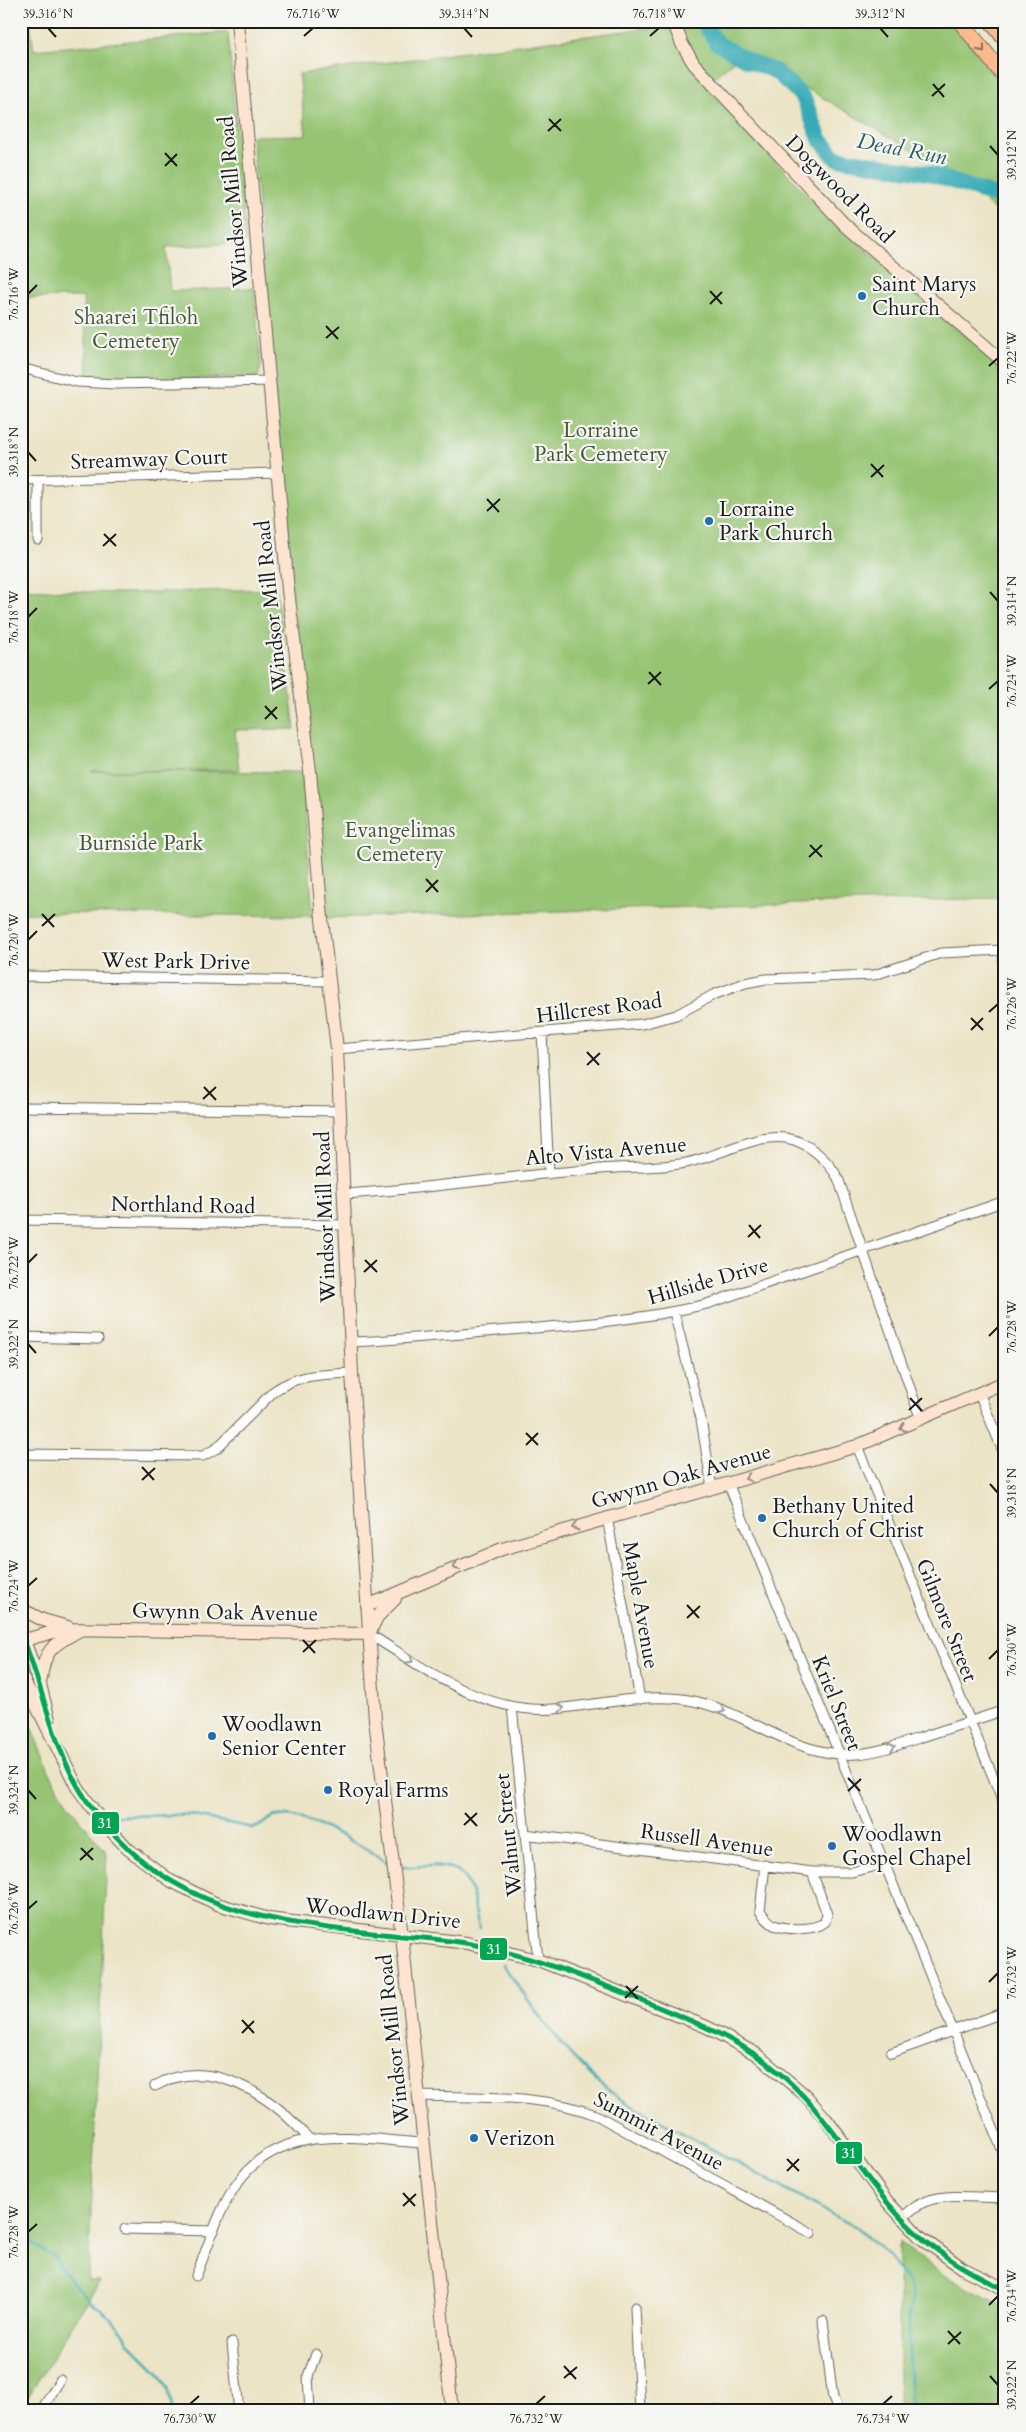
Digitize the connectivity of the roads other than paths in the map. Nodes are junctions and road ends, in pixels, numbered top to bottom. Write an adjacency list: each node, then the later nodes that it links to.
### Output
1 (237, 21): 9 (main road, Windsor Mill Road)
2 (674, 21): 7 (main road, Dogwood Road)
3 (960, 21): 6 (main road, one-way to 6)
4 (991, 21): 5 (main road)
5 (1005, 39)
6 (1005, 77)
7 (1005, 363)
8 (21, 368): 9 (street)
9 (270, 381): 10 (main road, Windsor Mill Road)
10 (278, 473): 12 (street, Streamway Court); 17 (main road, Windsor Mill Road)
11 (21, 480): 12 (street, Streamway Court)
12 (38, 480): 13 (street)
13 (38, 540)
14 (1005, 923): 15 (main road)
15 (1004, 956): 18 (street, Hillcrest Road)
16 (21, 976): 17 (street, West Park Drive)
17 (329, 982): 19 (main road, Windsor Mill Road)
18 (542, 1033): 19 (street, Hillcrest Road); 22 (street)
19 (337, 1049): 21 (main road, Windsor Mill Road)
20 (21, 1107): 21 (street)
21 (341, 1111): 23 (main road, Windsor Mill Road)
22 (549, 1174): 23 (street, Alto Vista Avenue); 27 (street, Alto Vista Avenue)
23 (344, 1194): 26 (main road, Windsor Mill Road)
24 (1005, 1201): 27 (street, Hillside Drive)
25 (21, 1220): 26 (street, Northland Road)
26 (345, 1225): 31 (main road, Windsor Mill Road)
27 (864, 1249): 28 (street, Hillside Drive); 35 (street, Alto Vista Avenue)
28 (674, 1312): 31 (street, Hillside Drive); 40 (street)
29 (21, 1337): 30 (street)
30 (98, 1339)
31 (350, 1342): 32 (main road, Windsor Mill Road)
32 (352, 1373): 37 (street); 43 (main road, Windsor Mill Road)
33 (1005, 1382): 34 (main road, Gwynn Oak Avenue)
34 (979, 1393): 35 (main road, Gwynn Oak Avenue); 38 (street)
35 (921, 1420): 36 (main road, Gwynn Oak Avenue, one-way to 36)
36 (857, 1446): 39 (main road, Gwynn Oak Avenue, one-way to 39); 53 (street, Gilmore Street)
37 (21, 1454)
38 (1005, 1456)
39 (728, 1483): 40 (main road, Gwynn Oak Avenue); 55 (street, Kriel Street)
40 (712, 1488): 41 (main road, Gwynn Oak Avenue)
41 (607, 1517): 42 (main road, Gwynn Oak Avenue, one-way to 42); 50 (street, Maple Avenue)
42 (406, 1590): 43 (main road, Gwynn Oak Avenue); 46 (main road)
43 (367, 1606): 46 (main road, Windsor Mill Road)
44 (21, 1610): 45 (main road)
45 (80, 1630): 46 (main road, Gwynn Oak Avenue); 47 (main road, Gwynn Oak Avenue); 49 (main road)
46 (369, 1634): 51 (street, one-way to 51); 61 (main road, Windsor Mill Road)
47 (23, 1643): 49 (main road, Woodlawn Drive)
48 (21, 1674): 54 (main road, Woodlawn Drive)
49 (40, 1684): 54 (main road, Woodlawn Drive)
50 (640, 1699): 51 (street, one-way to 50); 55 (street, one-way to 55)
51 (512, 1707): 57 (street, Walnut Street)
52 (1005, 1710): 53 (street)
53 (970, 1721): 55 (street, one-way to 53); 56 (street, Gilmore Street)
54 (51, 1731): 61 (main road, Woodlawn Drive)
55 (839, 1754): 58 (street, Kriel Street)
56 (1005, 1806)
57 (525, 1834): 59 (street, Russell Avenue); 62 (street, Walnut Street)
58 (883, 1864): 60 (street, Russell Avenue); 64 (street, Kriel Street)
59 (765, 1865): 60 (street, Russell Avenue); 60 (street)
60 (812, 1872)
61 (402, 1936): 62 (main road, Woodlawn Drive); 67 (main road, Windsor Mill Road)
62 (538, 1960): 72 (main road, Woodlawn Drive)
63 (1005, 2012): 64 (street)
64 (953, 2032): 65 (street); 70 (street, Kriel Street)
65 (892, 2053)
66 (155, 2086): 68 (street)
67 (419, 2096): 69 (main road, Windsor Mill Road); 75 (street, Summit Avenue)
68 (308, 2138): 69 (street); 74 (street)
69 (424, 2143): 87 (main road, Windsor Mill Road)
70 (1005, 2157)
71 (1005, 2198): 72 (street)
72 (901, 2219): 77 (main road, Woodlawn Drive)
73 (125, 2229): 74 (street)
74 (214, 2231): 76 (street)
75 (811, 2233)
76 (196, 2276)
77 (1005, 2289)
78 (635, 2307): 83 (street)
79 (823, 2321): 90 (street)
80 (232, 2343): 85 (street)
81 (316, 2354): 86 (street)
82 (60, 2380): 84 (street)
83 (640, 2410): 88 (street); 89 (street)
84 (41, 2411)
85 (239, 2411)
86 (310, 2411)
87 (452, 2411)
88 (618, 2411)
89 (718, 2411)
90 (838, 2411)

